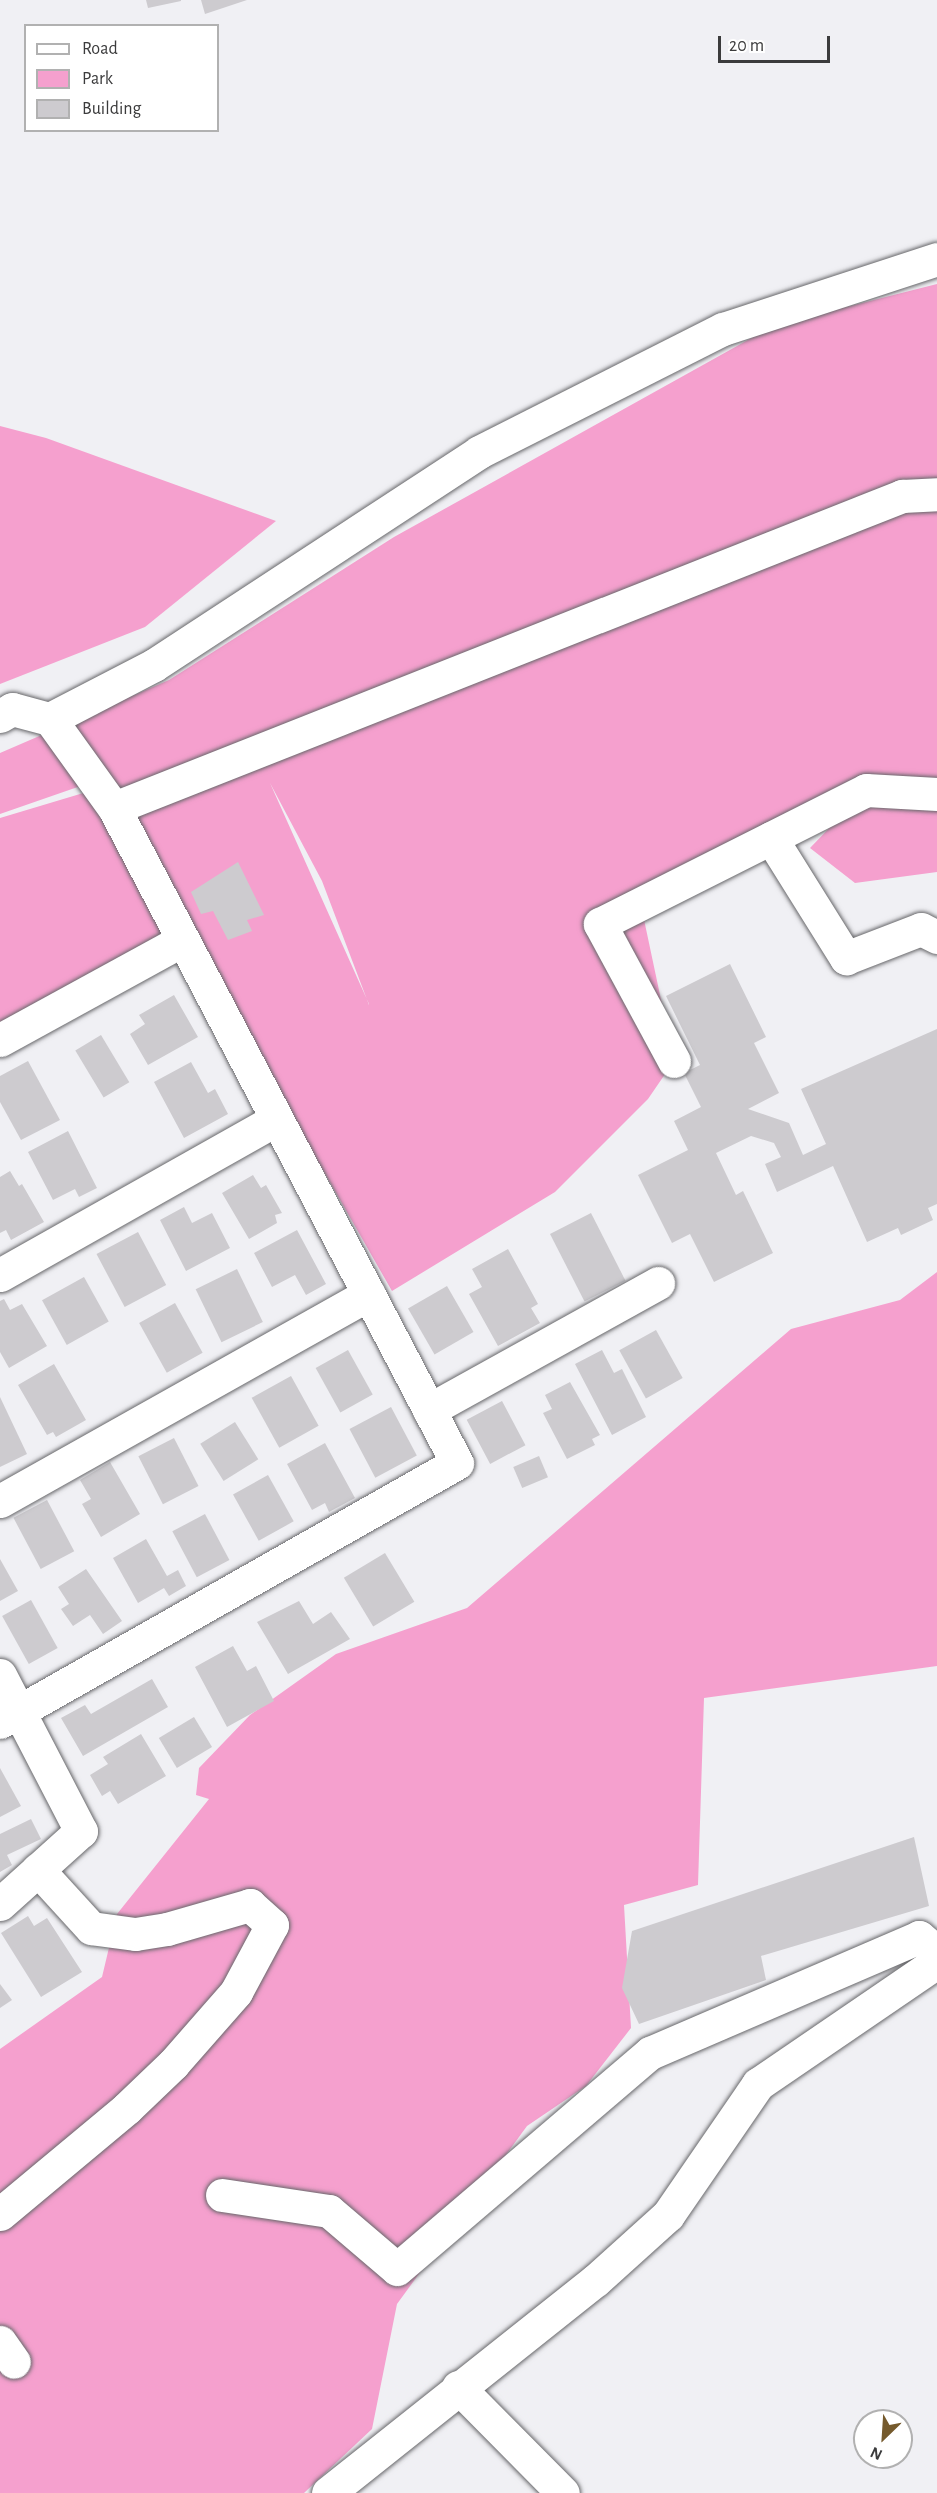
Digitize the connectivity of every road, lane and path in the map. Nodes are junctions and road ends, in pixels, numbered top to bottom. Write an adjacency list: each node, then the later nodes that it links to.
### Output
1 (937, 259): 4 (street)
2 (937, 494): 6 (street)
3 (0, 716): 4 (street)
4 (50, 719): 6 (street)
5 (937, 794): 7 (street)
6 (114, 808): 9 (street)
7 (771, 838): 8 (street); 11 (street)
8 (937, 937)
9 (181, 941): 10 (street); 12 (street)
10 (0, 1040)
11 (674, 1061)
12 (275, 1120): 13 (street); 15 (street)
13 (0, 1275)
14 (658, 1283): 16 (street)
15 (369, 1294): 16 (street); 17 (street)
16 (429, 1410): 19 (street)
17 (0, 1501)
18 (0, 1675): 19 (street)
19 (10, 1716): 20 (street)
20 (38, 1870): 21 (street); 25 (street)
21 (0, 1904)
22 (937, 1952): 24 (street)
23 (937, 1962): 26 (street)
24 (222, 2194)
25 (0, 2214)
26 (458, 2387): 27 (street); 28 (street)
27 (328, 2493)
28 (563, 2493)

